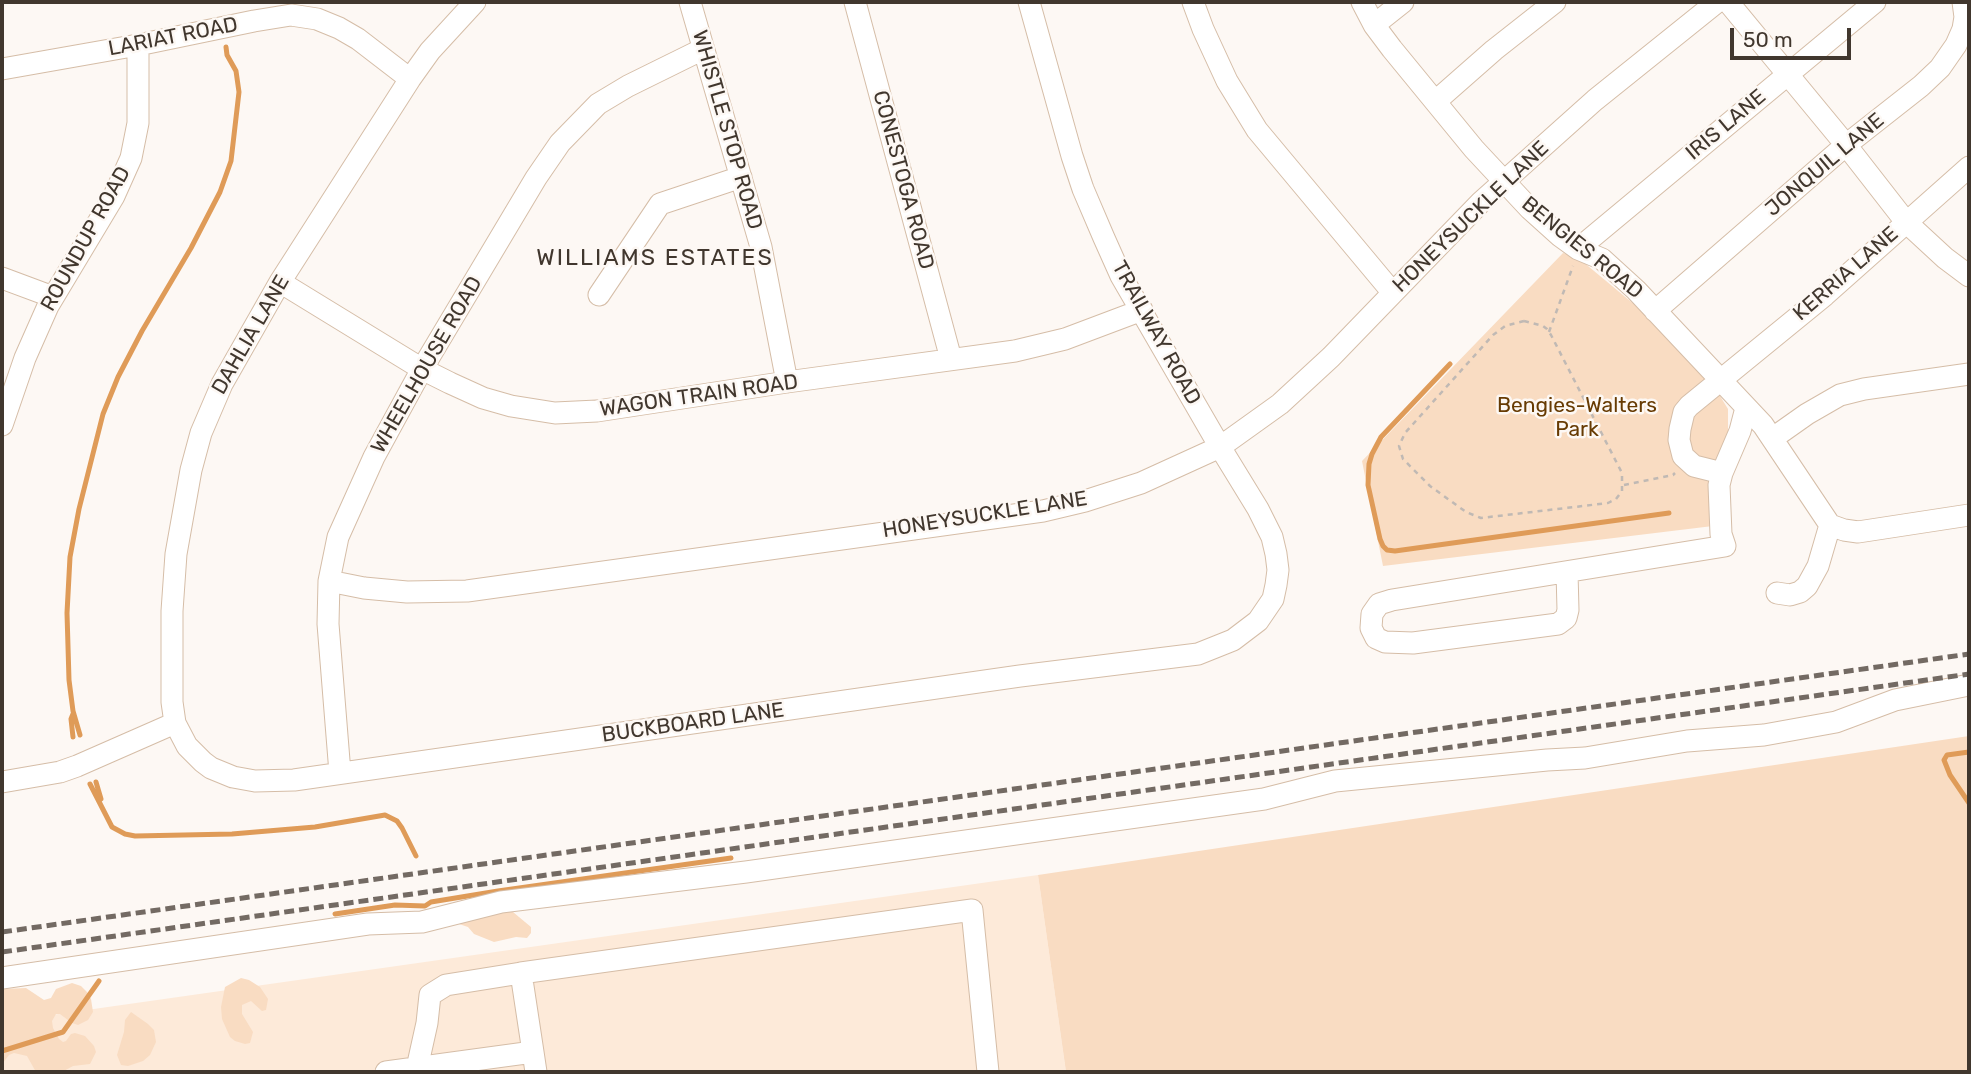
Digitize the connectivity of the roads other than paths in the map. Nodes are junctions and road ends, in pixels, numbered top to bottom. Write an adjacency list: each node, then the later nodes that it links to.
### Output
1 (475, 2): 18 (street, DAHLIA LANE)
2 (690, 2): 15 (street, WHISTLE STOP ROAD)
3 (855, 2): 34 (street, CONESTOGA ROAD)
4 (1029, 2): 32 (street, TRAILWAY ROAD)
5 (1193, 2): 29 (street)
6 (1362, 2): 13 (street, BENGIES ROAD)
7 (1403, 2): 13 (street)
8 (1555, 2): 19 (street)
9 (1717, 2): 23 (street, HONEYSUCKLE LANE)
10 (1728, 2): 17 (street)
11 (1875, 2): 17 (street, IRIS LANE)
12 (1963, 2): 20 (street, JONQUIL LANE)
13 (1374, 25): 19 (street, BENGIES ROAD)
14 (138, 45): 16 (street, LARIAT ROAD); 18 (street, LARIAT ROAD); 31 (street, ROUNDUP ROAD)
15 (703, 49): 22 (street, WHISTLE STOP ROAD); 35 (street, WHEELHOUSE ROAD)
16 (2, 69)
17 (1788, 74): 20 (street); 25 (street, IRIS LANE)
18 (410, 79): 28 (street, DAHLIA LANE)
19 (1436, 101): 23 (street, BENGIES ROAD)
20 (1846, 145): 24 (street); 33 (street, JONQUIL LANE)
21 (1969, 167): 24 (street, KERRIA LANE)
22 (741, 177): 30 (street); 38 (street, WHISTLE STOP ROAD)
23 (1504, 181): 25 (street, BENGIES ROAD); 29 (street, HONEYSUCKLE LANE)
24 (1906, 222): 26 (street); 37 (street, KERRIA LANE)
25 (1578, 248): 33 (street, BENGIES ROAD)
26 (1969, 276)
27 (2, 278): 31 (street)
28 (280, 282): 35 (street, WAGON TRAIN ROAD); 51 (street, DAHLIA LANE)
29 (1393, 293): 42 (street, HONEYSUCKLE LANE)
30 (599, 295)
31 (52, 297): 40 (street, ROUNDUP ROAD)
32 (1142, 310): 34 (street, WAGON TRAIN ROAD); 42 (street, TRAILWAY ROAD)
33 (1655, 311): 37 (street, BENGIES ROAD)
34 (951, 359): 38 (street, WAGON TRAIN ROAD)
35 (422, 369): 38 (street, WAGON TRAIN ROAD); 47 (street, WHEELHOUSE ROAD)
36 (1969, 374): 41 (street)
37 (1721, 379): 39 (street, BENGIES ROAD); 43 (street, KERRIA LANE)
38 (787, 382)
39 (1746, 408): 41 (street, BENGIES ROAD); 43 (street)
40 (2, 425)
41 (1773, 438): 45 (street, BENGIES ROAD)
42 (1220, 447): 47 (street, HONEYSUCKLE LANE); 49 (street, TRAILWAY ROAD)
43 (1722, 473): 46 (street)
44 (1969, 515): 45 (street)
45 (1830, 525): 48 (street)
46 (1567, 572): 46 (street)
47 (329, 581): 52 (street, WHEELHOUSE ROAD)
48 (1777, 593)
49 (1233, 640): 52 (street, BUCKBOARD LANE)
50 (1969, 685): 55 (street)
51 (175, 723): 52 (street, BUCKBOARD LANE); 53 (street)
52 (340, 773)
53 (2, 782)
54 (521, 973): 56 (street); 57 (street); 59 (street)
55 (2, 978)
56 (534, 1062): 57 (street)
57 (417, 1068): 58 (street)
58 (386, 1072)
59 (988, 1072)

